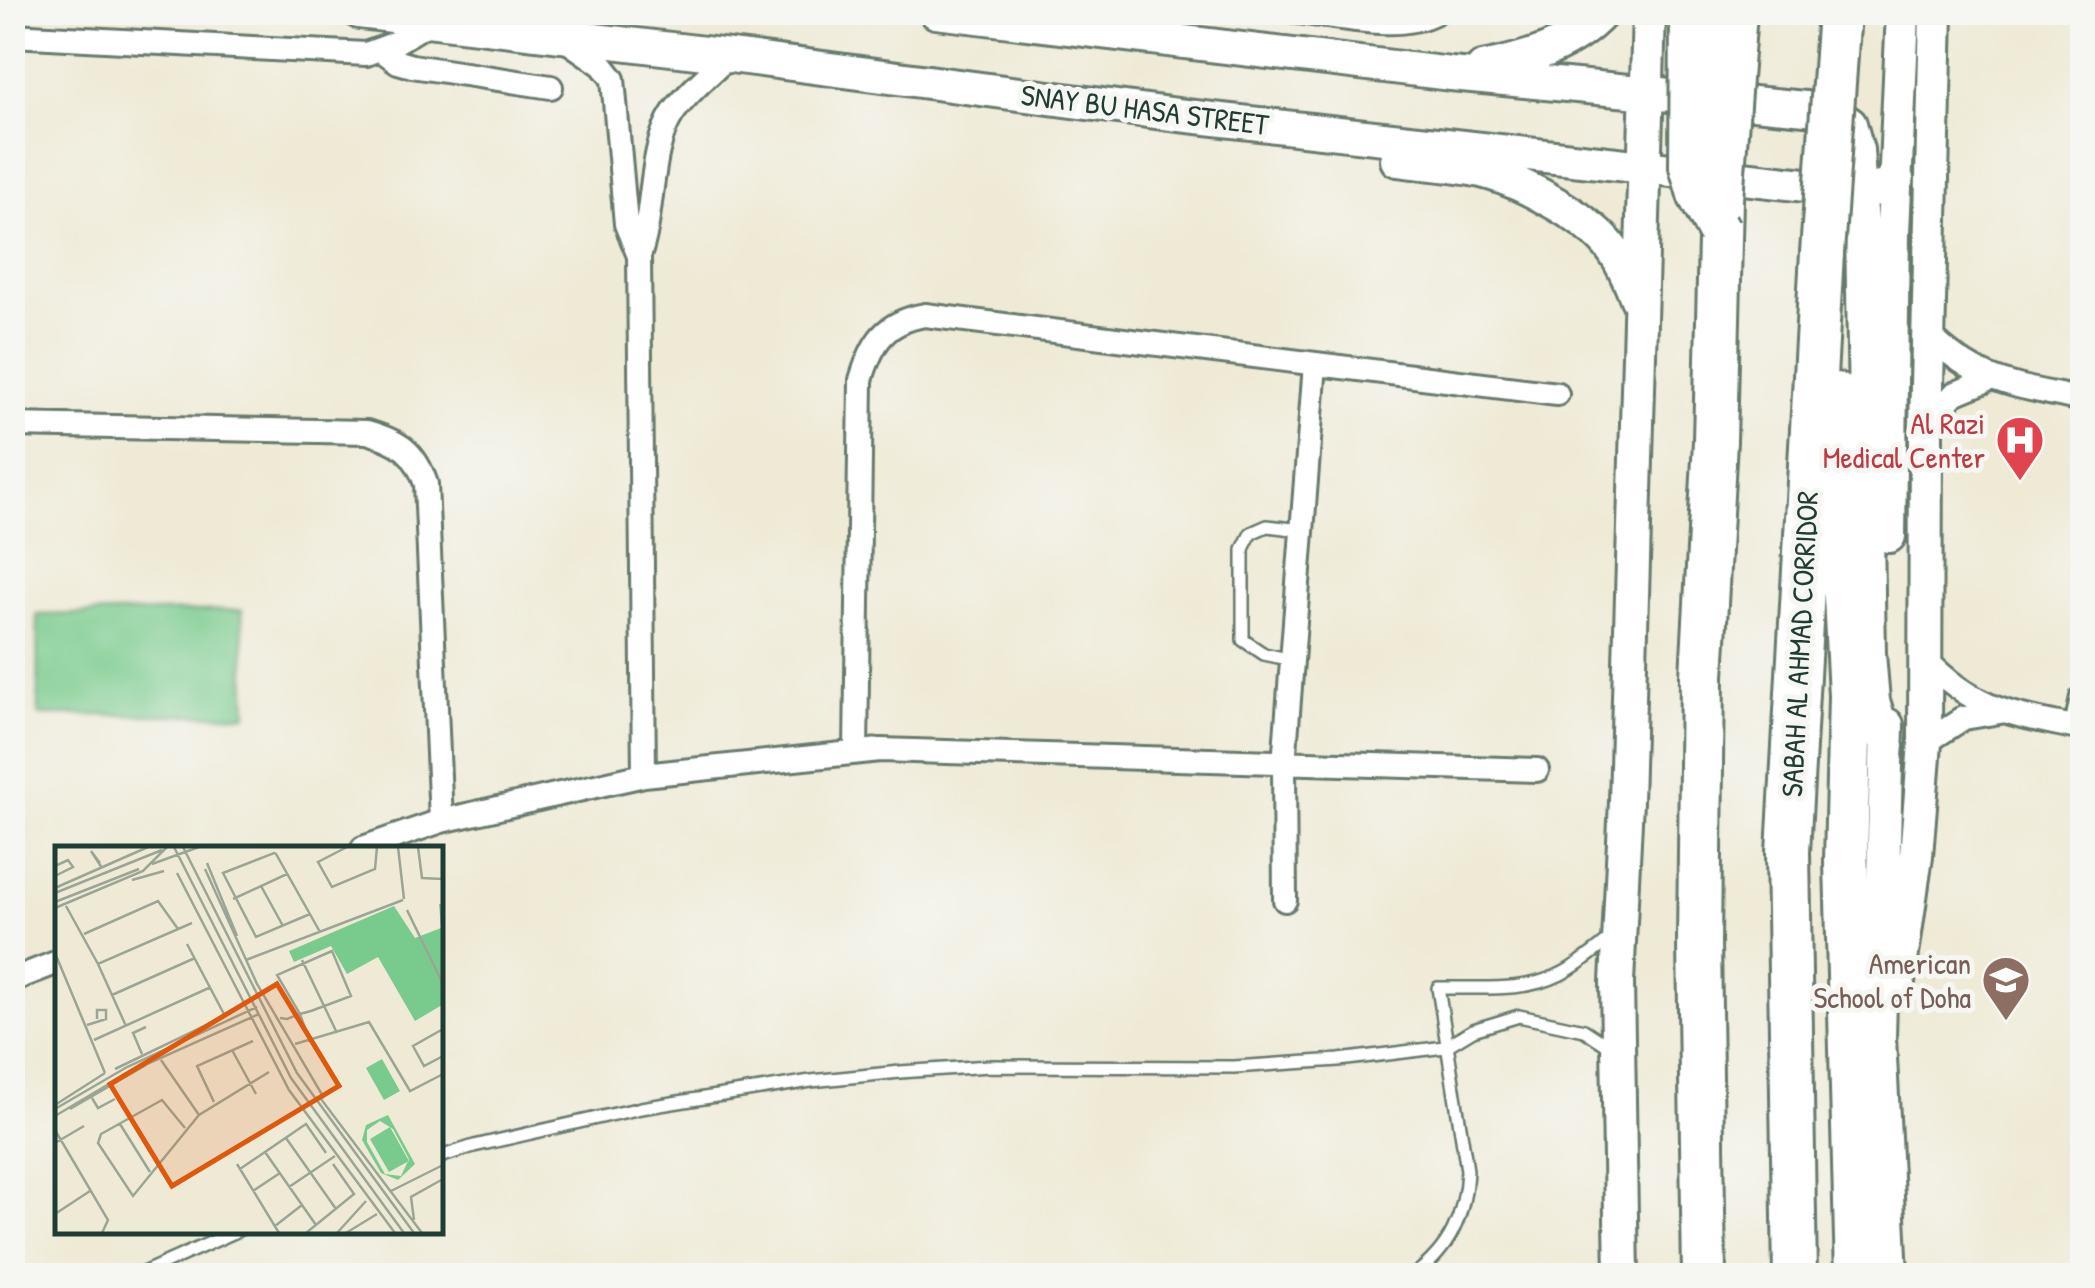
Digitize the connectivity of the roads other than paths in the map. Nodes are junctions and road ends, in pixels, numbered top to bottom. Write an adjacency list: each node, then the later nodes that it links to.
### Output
1 (360, 12): 13 (street, SNAY BU HASA STREET)
2 (936, 12): 18 (street)
3 (1297, 12): 12 (street)
4 (1436, 12): 12 (street)
5 (1603, 12): 18 (street)
6 (1649, 12): 20 (street)
7 (1692, 12): 25 (highway, bridge)
8 (1734, 12): 25 (highway, bridge)
9 (1839, 12): 29 (highway, SABAH AL AHMAD CORRIDOR, bridge)
10 (1903, 12): 23 (street)
11 (1936, 12): 28 (street)
12 (1380, 17)
13 (432, 21): 15 (street, SNAY BU HASA STREET); 16 (street)
14 (12, 35): 16 (street)
15 (559, 35): 17 (street, SNAY BU HASA STREET); 26 (street)
16 (380, 49): 19 (street)
17 (728, 56): 21 (street, SNAY BU HASA STREET); 26 (street)
18 (1451, 74): 20 (street)
19 (551, 87)
20 (1648, 96): 22 (street); 24 (street)
21 (1178, 115): 22 (street, SNAY BU HASA STREET); 27 (street)
22 (1646, 166): 24 (street, SNAY BU HASA STREET); 27 (street)
23 (1896, 179): 24 (street, SNAY BU HASA STREET); 43 (street)
24 (1859, 191): 43 (street)
25 (1719, 231): 62 (highway)
26 (638, 256): 47 (street)
27 (1641, 309): 51 (street)
28 (1928, 334): 31 (street); 35 (street)
29 (1816, 336): 63 (highway, SABAH AL AHMAD CORRIDOR); 64 (highway)
30 (1315, 364): 32 (street); 36 (street); 44 (street)
31 (1990, 379): 33 (street); 35 (street)
32 (1557, 394)
33 (2082, 400)
34 (12, 425): 48 (street)
35 (1926, 427): 38 (street)
36 (1302, 530): 37 (street); 37 (lane)
37 (1292, 660): 45 (street)
38 (1926, 660): 40 (street); 42 (street)
39 (2082, 697): 41 (street)
40 (2004, 712): 41 (street); 42 (street)
41 (2080, 728)
42 (1925, 743): 54 (street)
43 (1887, 746): 54 (street)
44 (856, 752): 45 (street); 47 (street)
45 (1284, 764): 46 (street); 50 (street)
46 (1537, 770)
47 (644, 775): 48 (street)
48 (441, 822): 49 (street)
49 (369, 846)
50 (1285, 900)
51 (1620, 932): 55 (lane); 56 (street)
52 (55, 963): 53 (street)
53 (12, 980)
54 (1879, 1038): 65 (street)
55 (1445, 1046): 56 (lane); 57 (lane); 60 (lane)
56 (1616, 1051): 61 (street)
57 (442, 1156)
58 (232, 1233): 59 (lane)
59 (136, 1276)
60 (1413, 1276)
61 (1622, 1276)
62 (1704, 1276)
63 (1795, 1276)
64 (1857, 1276)
65 (1890, 1276)

